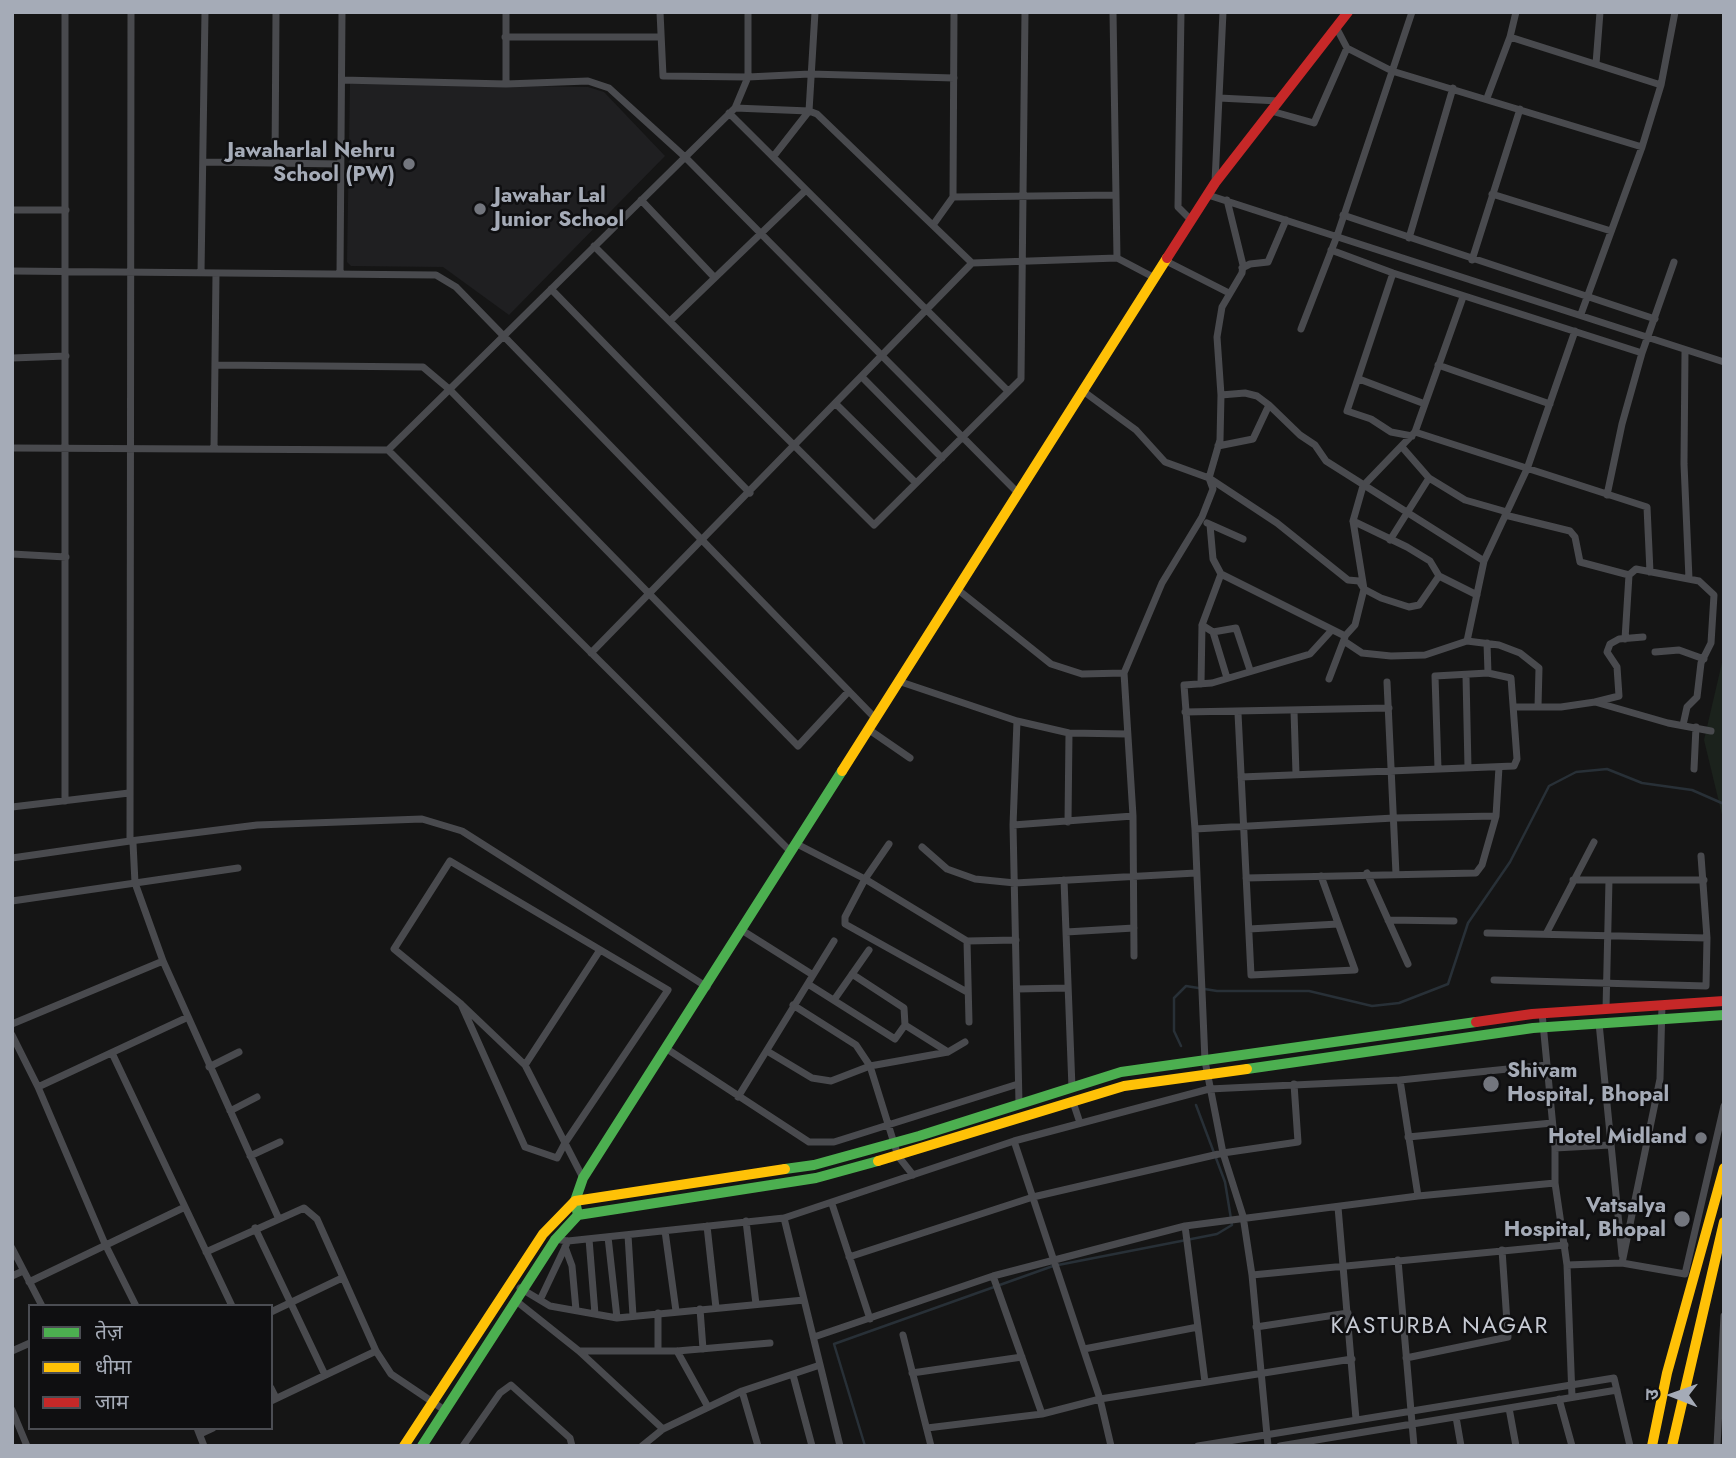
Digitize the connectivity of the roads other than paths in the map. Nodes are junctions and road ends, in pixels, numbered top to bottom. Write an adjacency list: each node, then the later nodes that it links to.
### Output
1 (65, 12): 57 (street)
2 (131, 12): 77 (street)
3 (205, 12): 44 (street)
4 (276, 12): 45 (street)
5 (342, 12): 30 (street)
6 (506, 12): 21 (street)
7 (660, 12): 22 (street)
8 (748, 12): 28 (street)
9 (815, 12): 27 (street)
10 (954, 12): 29 (street)
11 (1026, 12): 52 (street)
12 (1113, 12): 50 (street)
13 (1181, 12): 59 (street)
14 (1223, 12): 34 (street)
15 (1348, 12): 20 (main road)
16 (1412, 12): 26 (street)
17 (1516, 12): 23 (street)
18 (1600, 12): 25 (street)
19 (1675, 12): 32 (street)
20 (1336, 27): 24 (street); 36 (main road)
21 (506, 37): 22 (street); 31 (street)
22 (661, 37): 28 (street)
23 (1510, 37): 25 (street); 35 (street)
24 (1347, 48): 26 (street); 40 (street)
25 (1596, 64): 32 (street)
26 (1392, 71): 33 (street); 58 (street)
27 (810, 74): 28 (street); 29 (street); 39 (street)
28 (748, 78): 38 (street)
29 (954, 78): 53 (street)
30 (342, 80): 31 (street); 46 (street)
31 (506, 84): 42 (street)
32 (1661, 85): 41 (street)
33 (1453, 88): 35 (street); 65 (street)
34 (1219, 98): 36 (street); 47 (street)
35 (1487, 98): 37 (street)
36 (1279, 101): 40 (main road)
37 (1520, 109): 41 (street); 49 (street)
38 (732, 110): 39 (street); 42 (street); 43 (street)
39 (809, 111): 43 (street); 61 (street)
40 (1270, 111): 47 (main road)
41 (1642, 147): 62 (street)
42 (685, 156): 54 (street); 63 (street)
43 (773, 157): 48 (street)
44 (203, 162): 45 (street); 78 (street)
45 (275, 164): 46 (street)
46 (340, 164): 80 (street)
47 (1215, 183): 51 (main road)
48 (806, 190): 63 (street); 88 (street)
49 (1492, 194): 62 (street); 69 (street)
50 (1116, 195): 52 (street); 68 (street)
51 (1208, 195): 55 (street); 59 (main road)
52 (1025, 196): 53 (street); 70 (street)
53 (953, 197): 61 (street)
54 (641, 200): 66 (street); 82 (street)
55 (1227, 201): 60 (street); 74 (street)
56 (12, 210): 57 (street)
57 (65, 210): 76 (street)
58 (1343, 215): 64 (street); 65 (street)
59 (1191, 220): 71 (main road)
60 (1286, 220): 64 (street); 74 (street)
61 (933, 225): 73 (street)
62 (1611, 231): 86 (street)
63 (759, 232): 82 (street); 99 (street)
64 (1337, 236): 67 (street); 89 (street)
65 (1409, 237): 69 (street)
66 (594, 246): 84 (street); 91 (street)
67 (1331, 250): 81 (street); 92 (street)
68 (1117, 258): 70 (street); 83 (street)
69 (1472, 260): 86 (street)
70 (1024, 261): 73 (street); 107 (street)
71 (1166, 261): 83 (main road); 85 (street)
72 (1674, 262): 90 (street)
73 (972, 263): 88 (street)
74 (1242, 268): 85 (street)
75 (12, 271): 76 (street)
76 (66, 271): 77 (street); 98 (street)
77 (129, 272): 78 (street); 121 (street)
78 (201, 273): 79 (street)
79 (216, 273): 80 (street); 102 (street)
80 (340, 274): 94 (street)
81 (1393, 274): 87 (street); 105 (street)
82 (714, 277): 91 (street)
83 (1155, 278): 108 (main road)
84 (551, 289): 94 (street); 130 (street)
85 (1229, 293): 109 (street)
86 (1588, 296): 89 (street); 90 (street)
87 (1463, 297): 93 (street); 103 (street)
88 (927, 310): 99 (street); 107 (street)
89 (1581, 314): 95 (street)
90 (1655, 319): 95 (street)
91 (670, 321): 120 (street)
92 (1301, 329)
93 (1575, 331): 97 (street); 112 (street)
94 (503, 335): 106 (street); 139 (street)
95 (1648, 336): 96 (street); 97 (street)
96 (1685, 352): 101 (street); 148 (street)
97 (1642, 353): 132 (street)
98 (66, 356): 100 (street); 119 (street)
99 (882, 356): 104 (street); 115 (street)
100 (12, 358)
101 (1724, 362)
102 (216, 365): 106 (street); 122 (street)
103 (1438, 365): 111 (street); 112 (street)
104 (862, 377): 110 (street); 124 (street)
105 (1359, 379): 111 (street); 114 (street)
106 (449, 389): 123 (street); 151 (street)
107 (1008, 391): 115 (street)
108 (1083, 391): 126 (street); 131 (main road)
109 (1221, 395): 113 (street); 116 (street)
110 (836, 404): 120 (street); 128 (street)
111 (1425, 404): 114 (street)
112 (1550, 404): 125 (street)
113 (1269, 405): 116 (street); 129 (street)
114 (1414, 434): 117 (street); 125 (street)
115 (963, 437): 124 (street); 131 (street)
116 (1218, 446): 126 (street)
117 (1402, 447): 127 (street); 129 (street)
118 (12, 448): 119 (street)
119 (66, 448): 121 (street); 143 (street)
120 (793, 448): 128 (street); 130 (street)
121 (129, 449): 122 (street); 197 (street)
122 (214, 449): 123 (street)
123 (388, 450): 162 (street)
124 (942, 458): 128 (street)
125 (1527, 469): 132 (street); 134 (street)
126 (1209, 478): 135 (street); 150 (street)
127 (1429, 478): 133 (street); 134 (street)
128 (916, 483)
129 (1363, 486): 133 (street); 136 (street)
130 (750, 492): 139 (street)
131 (1018, 493): 149 (main road)
132 (1607, 495): 144 (street)
133 (1409, 508): 140 (street); 142 (street)
134 (1506, 514): 142 (street); 146 (street)
135 (1200, 520): 137 (street); 165 (street)
136 (1353, 521): 140 (street); 150 (street)
137 (1210, 525): 138 (street); 145 (street)
138 (1243, 538)
139 (703, 540): 151 (street); 173 (street)
140 (1390, 540): 147 (street)
141 (12, 554): 143 (street)
142 (1487, 555): 152 (street)
143 (66, 557): 198 (street)
144 (1650, 572): 146 (street); 148 (street)
145 (1221, 574): 153 (street); 154 (street)
146 (1629, 575): 158 (street)
147 (1439, 576): 150 (street); 152 (street)
148 (1689, 579): 163 (street)
149 (957, 589): 165 (street); 170 (main road)
150 (1364, 589): 157 (street)
151 (650, 595): 162 (street); 173 (street)
152 (1478, 595): 159 (street)
153 (1202, 625): 155 (street); 172 (street)
154 (1331, 631): 157 (street); 164 (street)
155 (1213, 632): 164 (street); 168 (street)
156 (1643, 637): 158 (street)
157 (1344, 638): 159 (street); 169 (street)
158 (1625, 639): 174 (street)
159 (1467, 641): 160 (street)
160 (1487, 643): 166 (street); 176 (street)
161 (1656, 652): 163 (street)
162 (591, 653): 210 (street)
163 (1707, 653): 183 (street)
164 (1250, 670): 168 (street)
165 (1124, 673): 188 (street)
166 (1488, 673): 167 (street); 175 (street)
167 (1466, 676): 191 (street); 192 (street)
168 (1227, 678): 172 (street)
169 (1329, 679)
170 (898, 681): 181 (main road); 182 (street)
171 (1387, 682): 177 (street)
172 (1201, 684): 179 (street)
173 (849, 691): 181 (street)
174 (1592, 703): 176 (street); 183 (street)
175 (1514, 707): 176 (street); 190 (street)
176 (1538, 707)
177 (1389, 708): 178 (street); 194 (street)
178 (1294, 711): 180 (street); 195 (street)
179 (1185, 712): 180 (street); 206 (street)
180 (1238, 713): 196 (street)
181 (875, 718): 185 (main road)
182 (1017, 721): 187 (street); 204 (street)
183 (1684, 725): 184 (street)
184 (1696, 727): 186 (street); 193 (street)
185 (868, 729): 189 (street); 210 (main road)
186 (1711, 731)
187 (1069, 733): 188 (street); 203 (street)
188 (1127, 734): 200 (street)
189 (910, 758)
190 (1499, 767): 191 (street); 201 (street)
191 (1468, 768): 192 (street)
192 (1438, 769): 194 (street)
193 (1694, 769)
194 (1392, 771): 195 (street); 202 (street)
195 (1296, 774): 196 (street)
196 (1241, 777): 205 (street)
197 (129, 793): 198 (street); 207 (street)
198 (65, 801): 199 (street)
199 (12, 807)
200 (1133, 816): 203 (street); 217 (street)
201 (1496, 816): 202 (street); 218 (street)
202 (1394, 818): 205 (street); 218 (street)
203 (1068, 822): 204 (street)
204 (1013, 825): 227 (street)
205 (1244, 827): 206 (street); 220 (street)
206 (1195, 829): 215 (street)
207 (131, 842): 213 (street); 226 (street); 254 (street)
208 (1594, 842): 223 (street)
209 (889, 844): 221 (street)
210 (792, 847): 221 (street); 233 (main road)
211 (922, 847): 227 (street)
212 (1701, 856): 225 (street)
213 (12, 859)
214 (238, 868): 226 (street)
215 (1196, 873): 217 (street); 281 (street)
216 (1367, 873): 218 (street); 219 (street); 229 (street)
217 (1135, 874): 222 (street); 232 (street)
218 (1396, 874)
219 (1321, 876): 220 (street); 231 (street)
220 (1246, 878): 234 (street)
221 (865, 879): 242 (street); 257 (street)
222 (1064, 880): 227 (street); 235 (street)
223 (1573, 880): 224 (street); 237 (street)
224 (1609, 880): 225 (street); 238 (street)
225 (1704, 880): 239 (street)
226 (135, 883): 228 (street); 246 (street)
227 (1015, 883): 240 (street)
228 (12, 901)
229 (1388, 920): 230 (street); 247 (street)
230 (1454, 921)
231 (1338, 924): 234 (street); 234 (street)
232 (1135, 928): 235 (street); 245 (street)
233 (740, 929): 249 (street); 254 (main road)
234 (1249, 929)
235 (1066, 932): 255 (street)
236 (1487, 933): 237 (street)
237 (1546, 934): 238 (street)
238 (1609, 935): 239 (street); 252 (street)
239 (1707, 938): 253 (street)
240 (1016, 940): 242 (street); 256 (street)
241 (834, 941): 249 (street)
242 (967, 941): 257 (street)
243 (600, 950): 261 (street); 282 (street); 306 (street)
244 (869, 950): 248 (street)
245 (1134, 956)
246 (163, 961): 267 (street); 271 (street)
247 (1408, 964)
248 (852, 974): 258 (street); 272 (street)
249 (813, 975): 251 (street)
250 (1494, 980): 252 (street)
251 (808, 984): 258 (street); 262 (street)
252 (1608, 984): 253 (street); 264 (street)
253 (1706, 986): 260 (street)
254 (707, 987): 276 (main road)
255 (1068, 988): 256 (street); 291 (street)
256 (1017, 989): 288 (street)
257 (967, 992): 269 (street)
258 (834, 1000): 272 (street)
259 (1724, 1001): 260 (main road)
260 (1707, 1002): 263 (main road)
261 (461, 1004): 282 (street); 306 (street)
262 (793, 1005): 277 (street); 284 (street)
263 (1662, 1005): 264 (main road); 268 (street)
264 (1606, 1009): 265 (main road)
265 (1542, 1013): 273 (street); 281 (main road)
266 (1724, 1015): 268 (main road)
267 (186, 1018): 280 (street); 285 (street)
268 (1662, 1018): 270 (main road); 346 (street)
269 (969, 1023)
270 (1599, 1023): 273 (main road); 307 (street)
271 (12, 1024)
272 (905, 1025): 279 (street)
273 (1543, 1027): 283 (street); 286 (main road)
274 (12, 1035): 290 (street)
275 (965, 1042): 279 (street)
276 (667, 1049): 294 (street); 314 (main road)
277 (766, 1051): 284 (street); 294 (street)
278 (239, 1052): 285 (street)
279 (948, 1052): 284 (street)
280 (112, 1053): 290 (street); 320 (street)
281 (1205, 1061): 286 (street); 291 (main road)
282 (526, 1065): 306 (street)
283 (1547, 1065): 287 (street); 300 (street)
284 (870, 1066): 299 (street)
285 (209, 1067): 298 (street)
286 (1207, 1075): 292 (street); 295 (main road)
287 (1400, 1080): 289 (street); 302 (street)
288 (1018, 1084): 296 (street); 299 (street)
289 (1294, 1084): 292 (street); 309 (street)
290 (38, 1087): 337 (street)
291 (1072, 1088): 296 (main road)
292 (1209, 1089): 301 (street); 309 (street)
293 (257, 1097): 298 (street)
294 (738, 1097): 299 (street)
295 (1073, 1102): 301 (street); 311 (main road)
296 (1019, 1104): 305 (main road)
297 (1724, 1107): 346 (street)
298 (229, 1111): 310 (street)
299 (887, 1123): 305 (street)
300 (1552, 1123): 302 (street); 308 (street)
301 (1080, 1124): 303 (street)
302 (1408, 1137): 316 (street)
303 (1014, 1141): 313 (street); 317 (street)
304 (280, 1142): 310 (street)
305 (894, 1142): 311 (street); 318 (main road)
306 (565, 1143): 314 (street)
307 (1610, 1145): 308 (street); 346 (street)
308 (1555, 1148): 315 (street)
309 (1223, 1153): 317 (street); 323 (street)
310 (250, 1156): 324 (street)
311 (898, 1156): 313 (street); 322 (main road)
312 (1724, 1168): 442 (main road)
313 (913, 1175): 319 (street)
314 (583, 1178): 318 (main road)
315 (1556, 1183): 316 (street); 339 (street)
316 (1418, 1196): 321 (street)
317 (1033, 1197): 343 (street); 344 (street)
318 (575, 1201): 322 (main road); 332 (main road)
319 (832, 1203): 325 (street); 343 (street)
320 (184, 1207): 337 (street); 342 (street)
321 (1338, 1207): 323 (street); 348 (street)
322 (578, 1215): 336 (main road)
323 (1243, 1216): 329 (street); 350 (street)
324 (278, 1217): 330 (street); 353 (street)
325 (784, 1218): 326 (street); 358 (street)
326 (746, 1221): 328 (street); 363 (street)
327 (1724, 1222): 443 (main road)
328 (707, 1226): 331 (street); 364 (street)
329 (1185, 1226): 344 (street); 376 (street)
330 (255, 1228): 342 (street); 359 (street)
331 (665, 1231): 333 (street); 368 (street)
332 (543, 1234): 336 (street); 355 (main road)
333 (628, 1235): 334 (street); 373 (street)
334 (607, 1237): 335 (street); 374 (street)
335 (589, 1239): 338 (street); 371 (street)
336 (555, 1240): 338 (street); 355 (main road)
337 (105, 1244): 354 (street); 361 (street)
338 (566, 1244): 357 (street); 367 (street)
339 (1565, 1245): 341 (street); 347 (street)
340 (12, 1248): 349 (street)
341 (1502, 1250): 345 (street); 390 (street)
342 (206, 1252): 362 (street)
343 (849, 1257): 375 (street)
344 (1054, 1259): 352 (street); 383 (street)
345 (1398, 1260): 348 (street); 390 (street)
346 (1622, 1263): 347 (street)
347 (1567, 1265): 399 (street)
348 (1345, 1266): 350 (street); 370 (street)
349 (23, 1271): 351 (street); 354 (street)
350 (1252, 1275): 377 (street)
351 (12, 1276)
352 (993, 1276): 375 (street); 389 (street)
353 (342, 1278): 359 (street); 386 (street)
354 (29, 1282): 360 (street)
355 (518, 1287): 356 (main road); 357 (street); 406 (main road)
356 (515, 1300): 387 (street); 410 (main road)
357 (540, 1300): 367 (street)
358 (803, 1300): 363 (street); 379 (street)
359 (291, 1303): 366 (street); 397 (street)
360 (41, 1304)
361 (135, 1304)
362 (231, 1304)
363 (756, 1304): 364 (street)
364 (716, 1308): 365 (street)
365 (700, 1309): 368 (street); 382 (street)
366 (273, 1310)
367 (576, 1310): 371 (street)
368 (676, 1311): 369 (street)
369 (658, 1313): 373 (street); 384 (street)
370 (1348, 1313): 377 (street); 391 (street)
371 (595, 1314): 374 (street)
372 (1724, 1315): 393 (street)
373 (633, 1316): 374 (street)
374 (617, 1318)
375 (870, 1319): 379 (street)
376 (1198, 1326): 383 (street); 398 (street)
377 (1256, 1327): 396 (street)
378 (903, 1335): 394 (street)
379 (814, 1337): 392 (street)
380 (769, 1343): 382 (street)
381 (28, 1344): 385 (street)
382 (703, 1349): 388 (street)
383 (1084, 1349): 403 (street)
384 (659, 1350): 387 (street); 388 (street)
385 (12, 1351)
386 (376, 1351): 397 (street); 406 (street)
387 (579, 1351): 417 (street)
388 (677, 1351): 407 (street)
389 (1022, 1357): 394 (street); 412 (street)
390 (1406, 1358): 411 (street)
391 (1352, 1359): 396 (street); 414 (street)
392 (820, 1365): 395 (street); 431 (street)
393 (1722, 1368): 444 (street)
394 (912, 1373): 416 (street)
395 (793, 1375): 401 (street); 430 (street)
396 (1261, 1375): 398 (street); 419 (street)
397 (325, 1376): 405 (street)
398 (1205, 1382): 403 (street)
399 (1572, 1383): 400 (street); 402 (street); 411 (street)
400 (1617, 1390): 402 (street); 441 (street)
401 (742, 1391): 407 (street); 420 (street)
402 (1572, 1397): 404 (street)
403 (1101, 1399): 412 (street); 433 (street)
404 (1559, 1399): 408 (street); 440 (street)
405 (274, 1400)
406 (433, 1402): 410 (street); 425 (main road)
407 (708, 1407): 417 (street)
408 (1509, 1408): 413 (street); 439 (street)
409 (12, 1410): 423 (street)
410 (446, 1411): 426 (main road)
411 (1410, 1411): 414 (street); 415 (street)
412 (1042, 1413): 416 (street)
413 (1456, 1417): 415 (street); 438 (street)
414 (1356, 1419): 419 (street)
415 (1411, 1424): 422 (street); 437 (street)
416 (927, 1428): 432 (street)
417 (663, 1429): 429 (street)
418 (199, 1431): 424 (street)
419 (1266, 1434): 421 (street); 435 (street)
420 (756, 1445)
421 (1211, 1445): 434 (street)
422 (1293, 1445): 436 (street)
423 (27, 1446)
424 (204, 1446)
425 (404, 1446)
426 (422, 1446)
427 (463, 1446): 428 (street)
428 (572, 1446)
429 (642, 1446)
430 (811, 1446)
431 (841, 1446)
432 (931, 1446)
433 (1111, 1446)
434 (1198, 1446)
435 (1268, 1446)
436 (1280, 1446)
437 (1414, 1446)
438 (1461, 1446)
439 (1516, 1446)
440 (1572, 1446)
441 (1630, 1446)
442 (1652, 1446)
443 (1672, 1446)
444 (1717, 1446)

